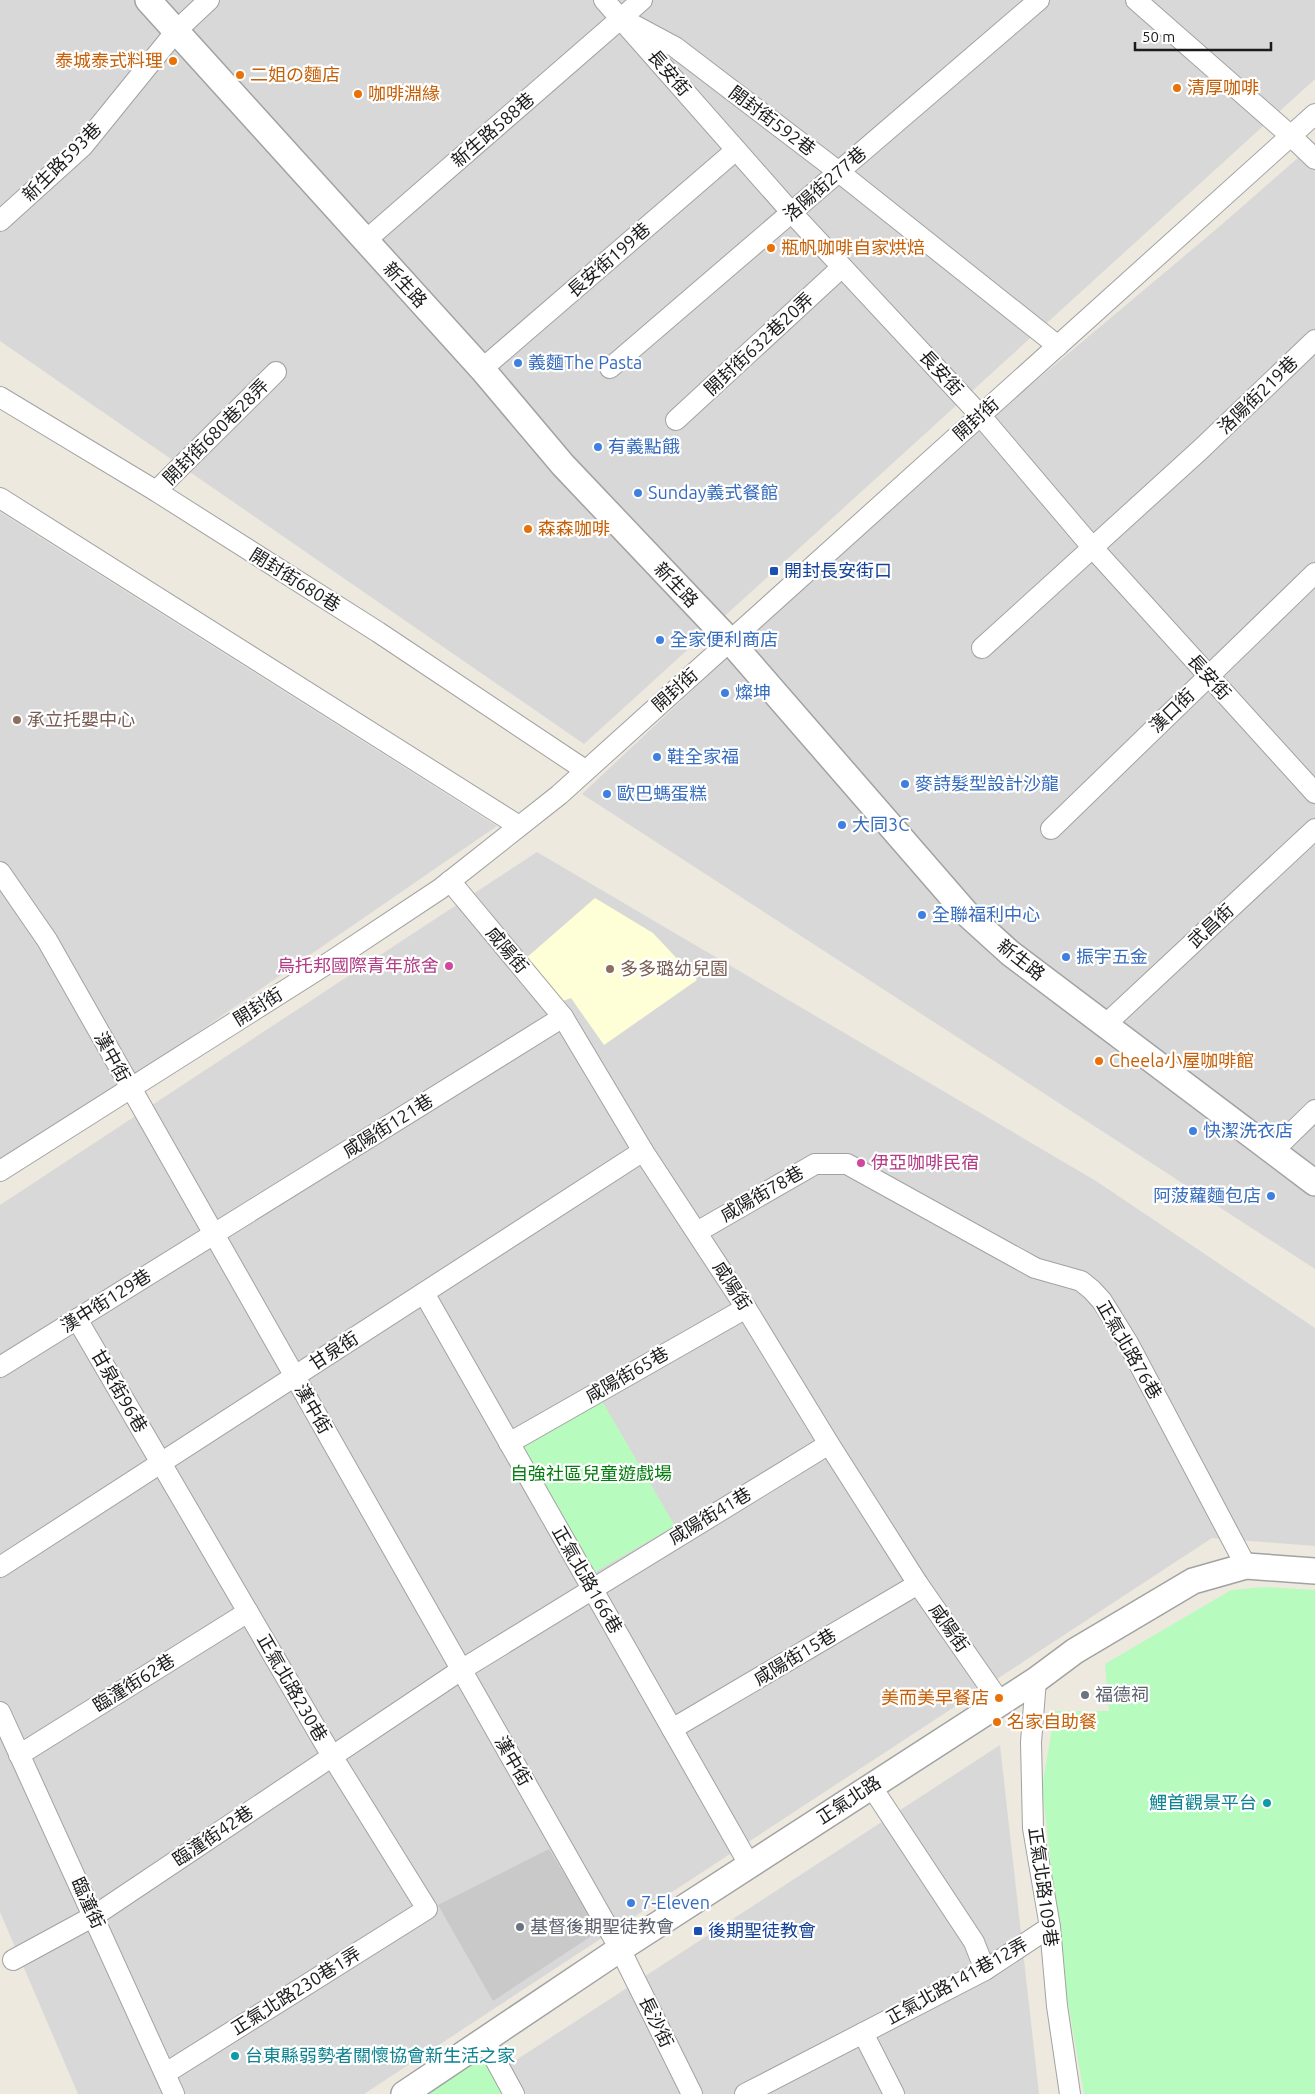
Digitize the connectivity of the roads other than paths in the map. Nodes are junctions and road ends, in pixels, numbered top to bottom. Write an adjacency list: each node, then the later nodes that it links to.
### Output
1 (148, 0): 8 (street, 新生路)
2 (209, 0): 8 (street, 新生路593巷)
3 (604, 0): 7 (street, 長安街)
4 (642, 0): 7 (street, 新生路588巷)
5 (1039, 0): 13 (street, 洛陽街277巷)
6 (1136, 0): 10 (street)
7 (621, 18): 11 (street, 長安街); 13 (street, 開封街592巷); 16 (street, 新生路588巷)
8 (177, 30): 15 (street, 新生路593巷); 16 (street, 新生路)
9 (1315, 114): 10 (street, 開封街)
10 (1291, 136): 12 (street); 19 (street, 開封街)
11 (736, 150): 14 (street, 長安街); 21 (street, 長安街199巷)
12 (1315, 159)
13 (839, 172): 14 (street, 洛陽街277巷); 19 (street, 開封街592巷)
14 (792, 213): 17 (street, 長安街); 20 (street, 洛陽街277巷)
15 (0, 221)
16 (365, 241): 21 (street, 新生路)
17 (842, 267): 24 (street, 長安街); 25 (street, 開封街632巷20弄)
18 (1315, 340): 28 (street, 洛陽街219巷)
19 (1058, 346): 24 (street, 開封街)
20 (610, 368)
21 (482, 369): 30 (street, 新生路)
22 (276, 372): 26 (street, 開封街680巷28弄)
23 (0, 397): 26 (street, 開封街680巷)
24 (980, 415): 28 (street, 長安街); 30 (street, 開封街)
25 (676, 420)
26 (156, 492): 33 (street, 開封街680巷)
27 (0, 498): 35 (street)
28 (1092, 547): 31 (street, 洛陽街219巷); 32 (street, 長安街)
29 (1315, 573): 32 (street, 漢口街)
30 (730, 640): 33 (street, 開封街); 41 (street, 新生路)
31 (982, 648)
32 (1208, 676): 34 (street, 長安街); 36 (street, 漢口街)
33 (585, 770): 35 (street, 開封街)
34 (1315, 793)
35 (519, 826): 39 (street, 開封街)
36 (1051, 829)
37 (1315, 829): 41 (street, 武昌街)
38 (0, 872): 42 (street, 漢中街)
39 (450, 881): 40 (street, 咸陽街); 42 (street, 開封街)
40 (563, 1017): 44 (street, 咸陽街); 50 (street, 咸陽街121巷)
41 (1106, 1024): 45 (street, 新生路)
42 (129, 1088): 47 (street, 開封街); 50 (street, 漢中街)
43 (1315, 1110): 45 (street)
44 (643, 1151): 49 (street, 咸陽街); 51 (street, 甘泉街)
45 (1272, 1152): 48 (street, 新生路)
46 (830, 1162): 49 (street, 咸陽街78巷); 59 (street, 正氣北路76巷)
47 (0, 1171)
48 (1315, 1183)
49 (697, 1232): 52 (street, 咸陽街)
50 (212, 1234): 53 (street, 漢中街129巷); 55 (street, 漢中街)
51 (424, 1294): 55 (street, 甘泉街); 56 (street, 正氣北路166巷)
52 (746, 1308): 56 (street, 咸陽街65巷); 57 (street, 咸陽街)
53 (78, 1319): 54 (street, 漢中街129巷); 58 (street, 甘泉街96巷)
54 (0, 1367)
55 (294, 1377): 58 (street, 甘泉街); 65 (street, 漢中街)
56 (509, 1443): 63 (street, 正氣北路166巷)
57 (828, 1444): 62 (street, 咸陽街); 63 (street, 咸陽街41巷)
58 (161, 1463): 60 (street, 甘泉街); 64 (street, 正氣北路230巷)
59 (1246, 1566): 61 (street, 正氣北路); 66 (street, 正氣北路)
60 (0, 1567)
61 (1315, 1571)
62 (918, 1584): 67 (street, 咸陽街); 69 (street, 咸陽街15巷)
63 (592, 1588): 65 (street, 咸陽街41巷); 69 (street, 正氣北路166巷)
64 (248, 1612): 70 (street, 臨潼街62巷); 71 (street, 正氣北路230巷)
65 (461, 1670): 71 (street, 臨潼街42巷); 77 (street, 漢中街)
66 (1036, 1680): 67 (street, 正氣北路); 76 (street, 正氣北路109巷)
67 (1000, 1702): 72 (street, 正氣北路)
68 (0, 1712): 70 (street, 臨潼街)
69 (672, 1729): 73 (street, 正氣北路166巷)
70 (20, 1755): 75 (street, 臨潼街)
71 (332, 1756): 74 (street, 正氣北路230巷); 75 (street, 臨潼街42巷)
72 (871, 1786): 73 (street, 正氣北路); 79 (street)
73 (750, 1866): 77 (street, 正氣北路)
74 (427, 1909): 82 (street, 正氣北路230巷1弄)
75 (94, 1916): 78 (street, 臨潼街42巷); 82 (street, 臨潼街)
76 (1050, 1927): 79 (street, 正氣北路141巷12弄); 89 (street, 正氣北路109巷)
77 (620, 1949): 81 (street, 正氣北路); 86 (street, 長沙街)
78 (13, 1960)
79 (985, 1970): 80 (street, 正氣北路141巷12弄)
80 (863, 2033): 87 (street, 正氣北路141巷12弄); 88 (street)
81 (485, 2041): 84 (street, 正氣北路); 85 (street)
82 (166, 2073): 83 (street, 臨潼街)
83 (174, 2094)
84 (404, 2094)
85 (514, 2094)
86 (692, 2094)
87 (745, 2094)
88 (894, 2094)
89 (1070, 2094)

